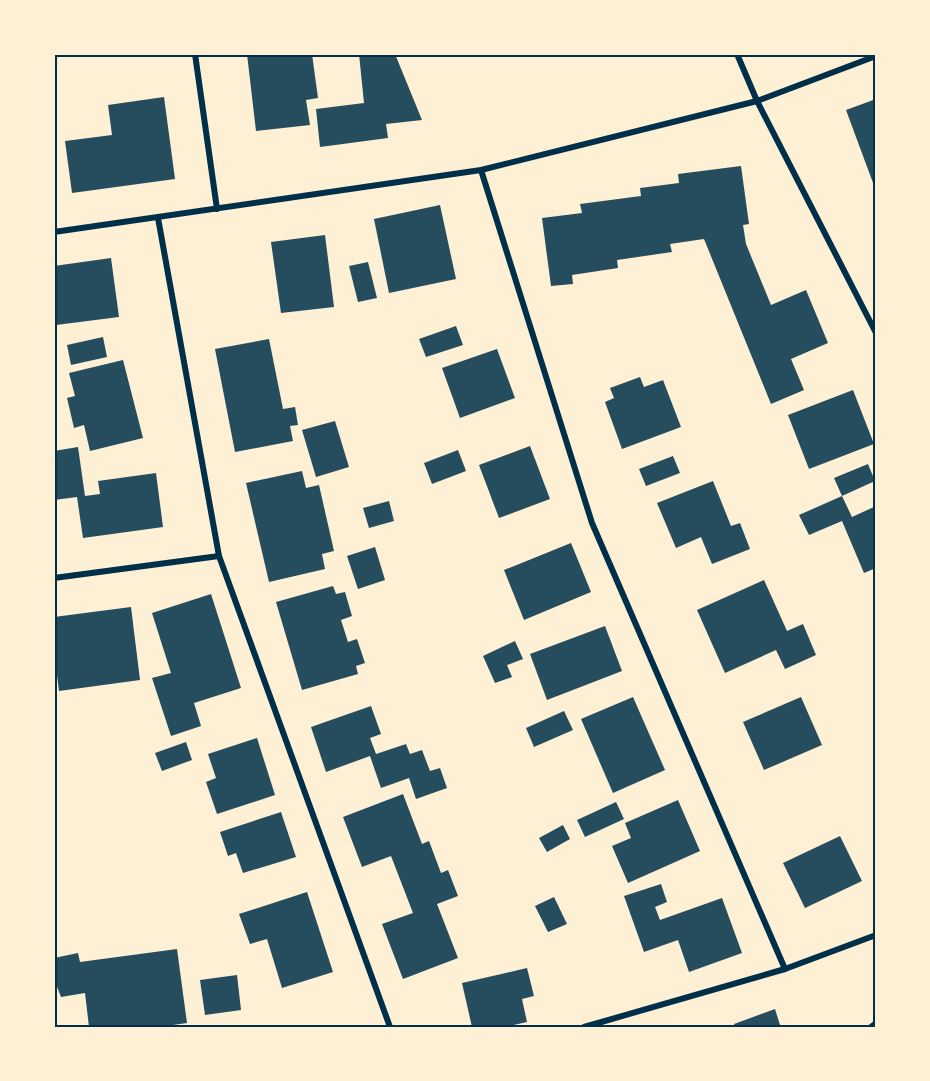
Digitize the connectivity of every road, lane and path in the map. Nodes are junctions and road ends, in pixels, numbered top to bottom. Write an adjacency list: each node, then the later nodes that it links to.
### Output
1 (195, 54): 6 (street)
2 (737, 54): 4 (street)
3 (876, 56): 4 (street)
4 (757, 101): 5 (street); 9 (street)
5 (481, 170): 6 (street); 13 (street)
6 (217, 209): 7 (street)
7 (158, 218): 8 (street); 10 (street)
8 (54, 232)
9 (876, 333)
10 (219, 556): 11 (street); 15 (street)
11 (54, 578)
12 (876, 935): 13 (street)
13 (785, 969): 16 (street)
14 (876, 1023): 17 (street)
15 (390, 1027)
16 (584, 1027)
17 (871, 1027)

